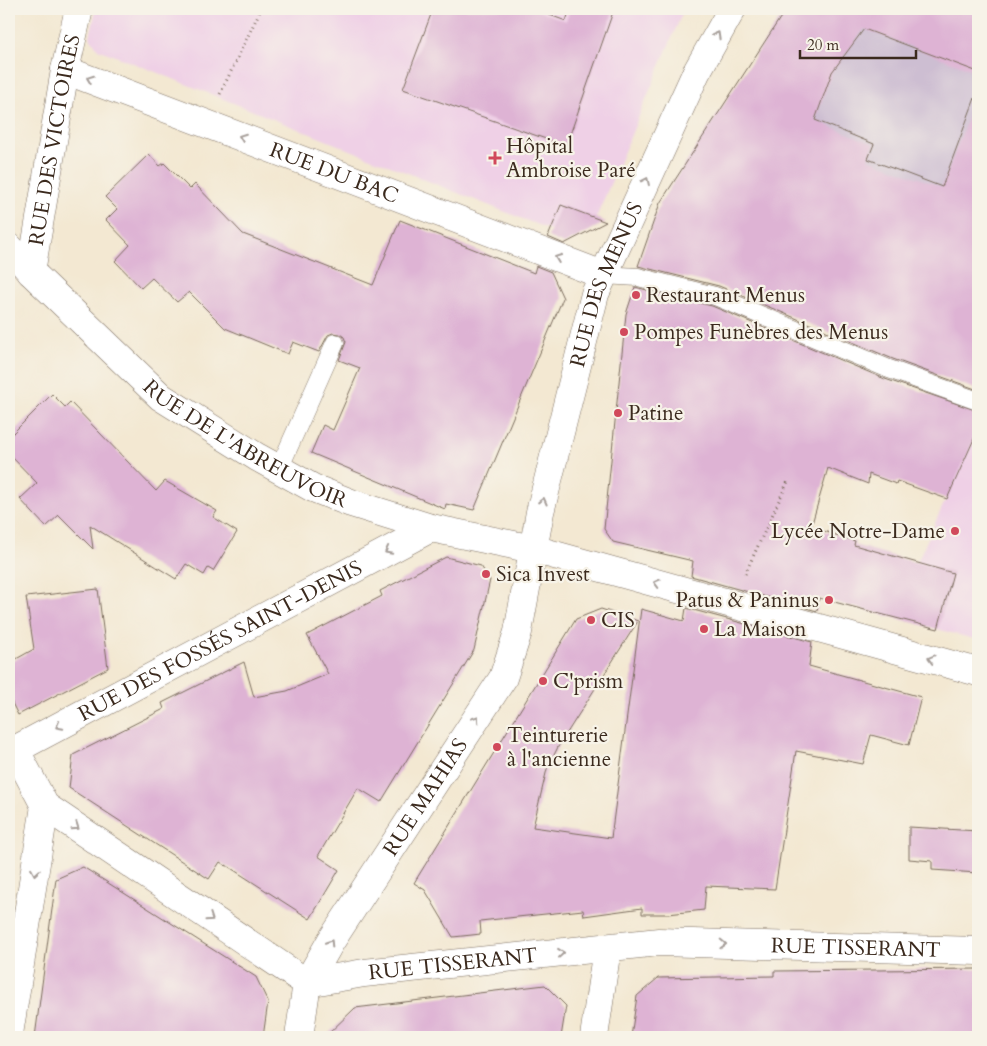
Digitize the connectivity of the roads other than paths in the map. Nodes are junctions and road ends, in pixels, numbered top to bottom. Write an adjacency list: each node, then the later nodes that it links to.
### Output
1 (79, 9): 3 (street, RUE DES VICTOIRES)
2 (732, 9): 6 (street, RUE DES MENUS, one-way to 2)
3 (65, 70): 5 (street, RUE DES VICTOIRES); 6 (street, RUE DU BAC, one-way to 3)
4 (9, 247): 5 (street, RUE DE L'ABREUVOIR)
5 (31, 272): 9 (street, RUE DE L'ABREUVOIR)
6 (603, 274): 8 (lane); 11 (street, RUE DES MENUS, one-way to 6)
7 (335, 343): 9 (lane)
8 (978, 401)
9 (280, 469): 10 (street, RUE DE L'ABREUVOIR)
10 (431, 528): 11 (street, RUE DE L'ABREUVOIR); 13 (street, RUE DES FOSSÉS SAINT-DENIS, one-way to 13)
11 (533, 549): 12 (street, RUE DE L'ABREUVOIR, one-way to 11); 17 (street, RUE MAHIAS, one-way to 11)
12 (978, 672)
13 (12, 751): 14 (street)
14 (45, 806): 17 (street, one-way to 17); 18 (street, one-way to 18)
15 (607, 948): 16 (street, RUE TISSERANT, one-way to 16); 17 (street, RUE TISSERANT, one-way to 15); 20 (street)
16 (978, 951)
17 (306, 983): 19 (street, RUE MAHIAS)
18 (9, 1034)
19 (299, 1037)
20 (594, 1037)

